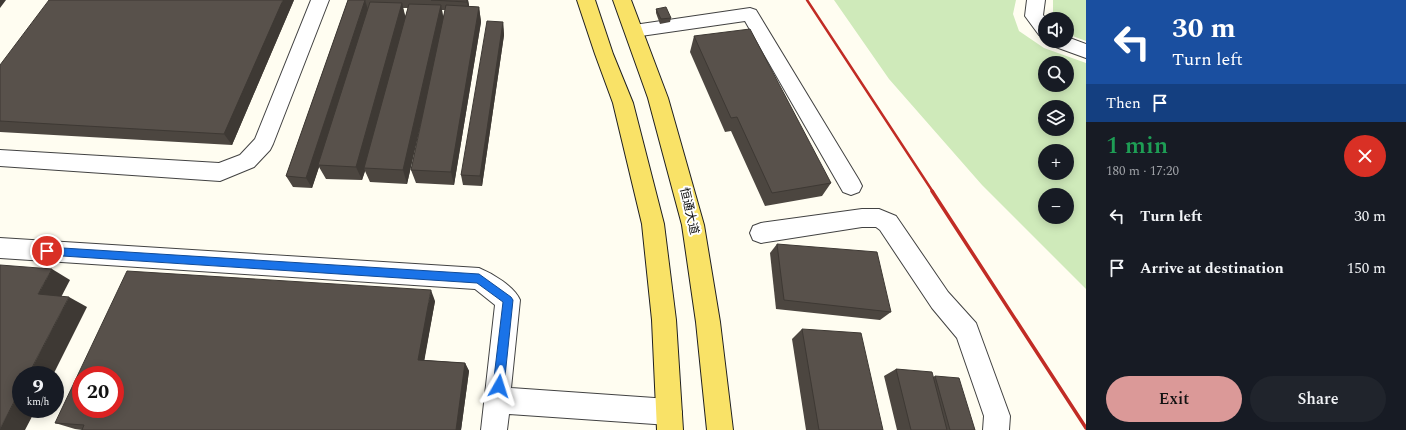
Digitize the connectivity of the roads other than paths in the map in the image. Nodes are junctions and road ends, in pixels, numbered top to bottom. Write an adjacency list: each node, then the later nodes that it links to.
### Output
1 (320, 0): 9 (lane)
2 (586, 0): 14 (main road)
3 (622, 0): 6 (main road, 恒通大道)
4 (1036, 0): 5 (lane)
5 (1038, 21)
6 (634, 31): 10 (lane); 16 (main road, 恒通大道)
7 (1074, 47): 8 (lane)
8 (1086, 51)
9 (0, 158)
10 (851, 186)
11 (761, 233): 17 (lane)
12 (0, 248): 13 (lane)
13 (497, 400): 14 (lane); 15 (lane)
14 (670, 421)
15 (494, 430)
16 (720, 430)
17 (996, 430)

